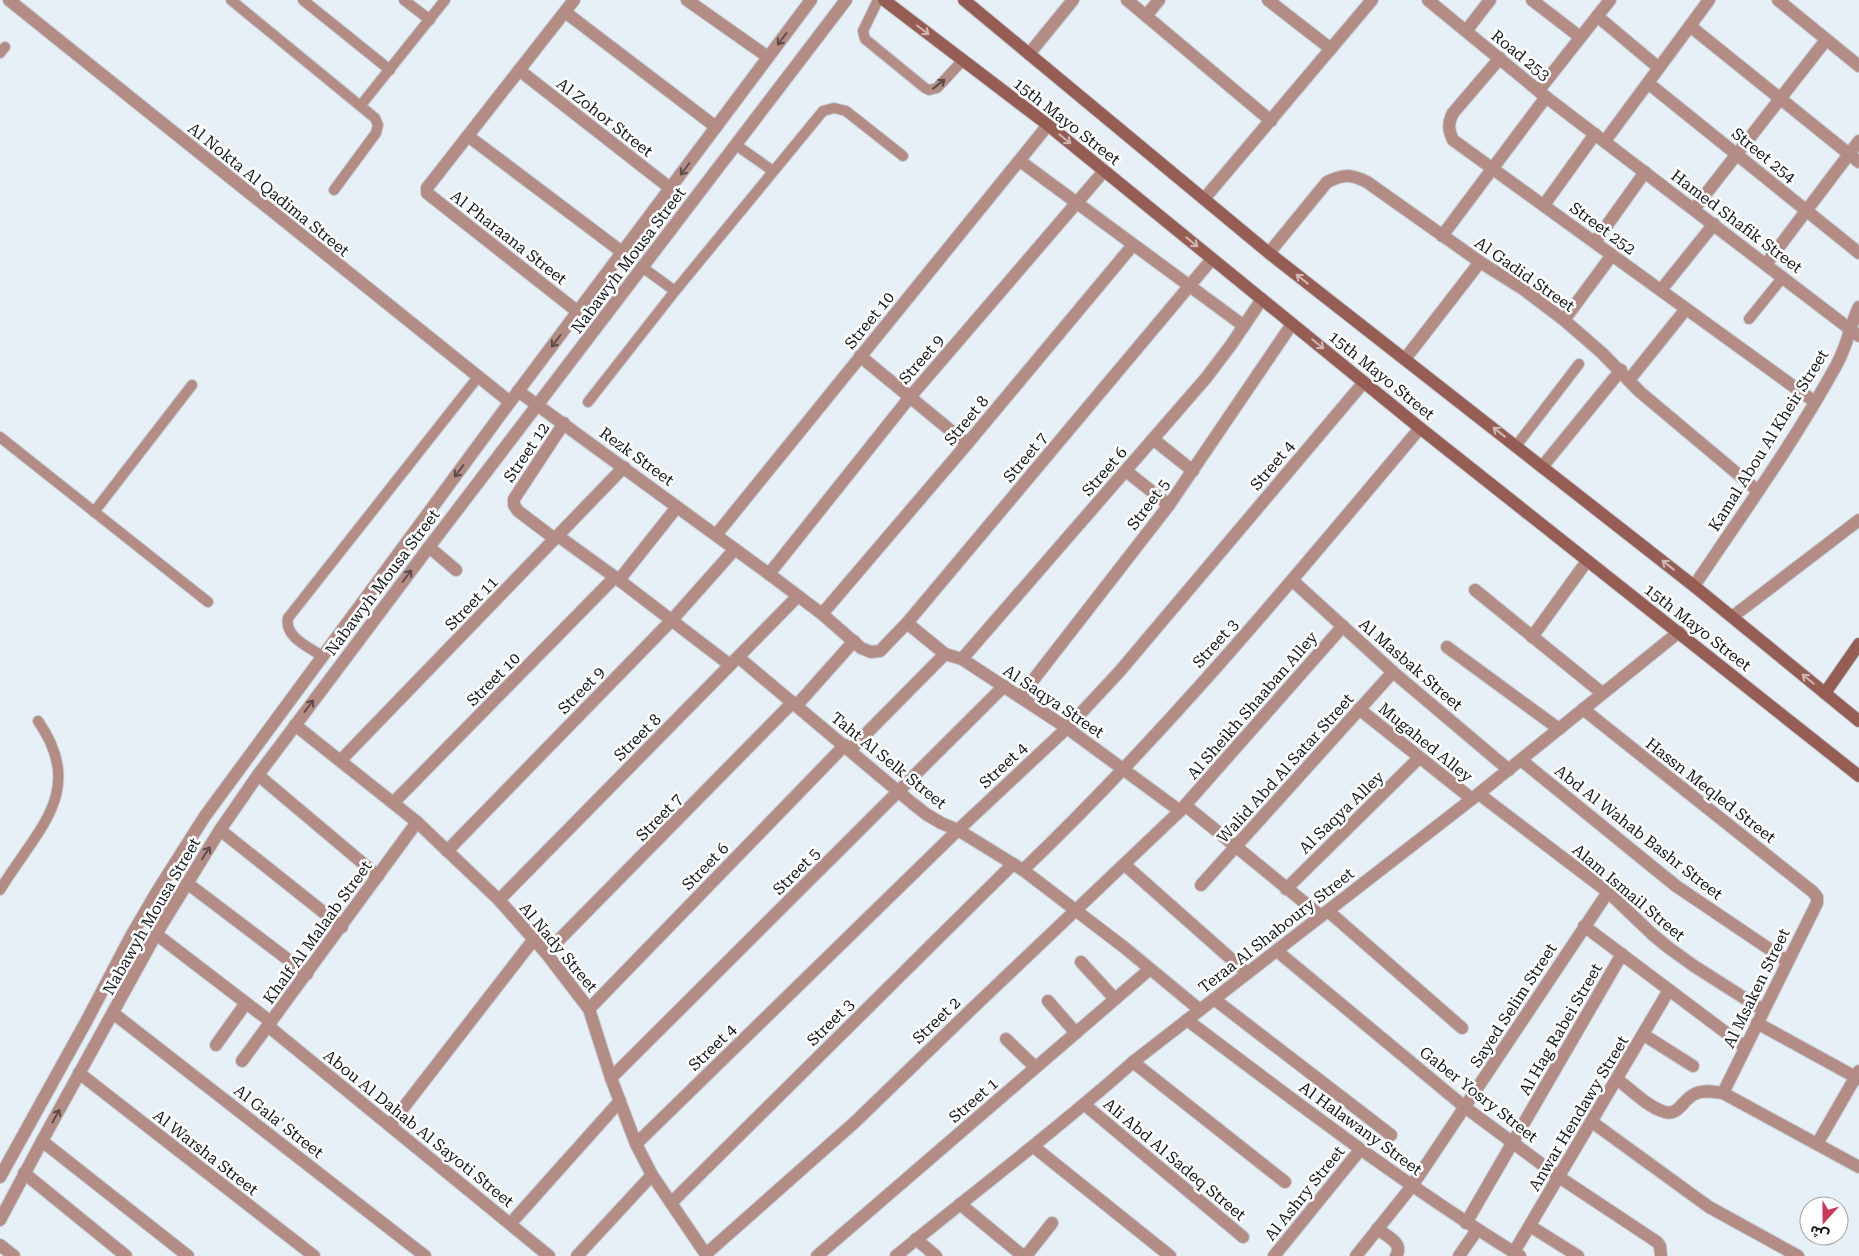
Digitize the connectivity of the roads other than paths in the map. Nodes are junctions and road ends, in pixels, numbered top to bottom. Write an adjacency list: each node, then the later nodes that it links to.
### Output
1 (9, 0): 96 (street, Al Nokta Al Qadima Street)
2 (230, 0): 44 (lane)
3 (303, 0): 39 (lane)
4 (404, 0): 27 (lane)
5 (445, 0): 27 (lane)
6 (574, 0): 24 (street)
7 (687, 0): 34 (street)
8 (811, 0): 34 (street, Nabawyh Mousa Street, one-way to 34)
9 (846, 0): 51 (street, Nabawyh Mousa Street)
10 (878, 0): 36 (lane, one-way to 36)
11 (884, 0): 36 (main road, 15th Mayo Street, one-way to 36)
12 (964, 0): 33 (main road, 15th Mayo Street)
13 (1073, 0): 33 (street)
14 (1127, 0): 25 (street)
15 (1159, 0): 25 (street)
16 (1268, 0): 32 (street)
17 (1372, 0): 32 (street)
18 (1428, 0): 29 (street, Road 253)
19 (1490, 0): 29 (street)
20 (1532, 0): 30 (street)
21 (1610, 0): 26 (street)
22 (1709, 0): 28 (street)
23 (1778, 0): 31 (street)
24 (565, 12): 40 (street); 47 (street)
25 (1146, 16): 45 (street)
26 (1597, 16): 30 (street); 38 (street)
27 (430, 20): 39 (lane)
28 (1690, 26): 38 (street); 43 (street)
29 (1466, 31): 35 (street, Road 253)
30 (1580, 37): 42 (street)
31 (1826, 40): 37 (street); 43 (street)
32 (1331, 49): 45 (street)
33 (1029, 54): 62 (main road, 15th Mayo Street)
34 (768, 58): 47 (street, Nabawyh Mousa Street)
35 (1500, 58): 42 (street, Road 253); 56 (street, Street 252)
36 (963, 60): 46 (main road, 15th Mayo Street)
37 (1859, 66)
38 (1659, 68): 41 (street)
39 (390, 70): 44 (lane)
40 (519, 70): 48 (street); 60 (street, Al Zohor Street)
41 (1648, 83): 49 (street); 52 (street, Street 254)
42 (1543, 93): 49 (street, Road 253); 56 (street)
43 (1780, 98): 52 (street); 54 (street)
44 (361, 106): 61 (lane)
45 (1271, 121): 62 (street)
46 (1048, 126): 55 (street, Street 10); 58 (main road, 15th Mayo Street, one-way to 58)
47 (716, 128): 60 (street, Nabawyh Mousa Street, one-way to 60)
48 (468, 136): 71 (street); 86 (street, Al Pharaana Street)
49 (1600, 137): 59 (street, Hamed Shafik Street); 64 (street)
50 (1859, 141): 54 (street)
51 (736, 145): 57 (lane); 78 (street, Nabawyh Mousa Street)
52 (1736, 154): 65 (street); 66 (street, Street 254)
53 (903, 156): 57 (lane)
54 (1854, 158): 66 (street)
55 (1020, 161): 63 (street); 92 (street, Street 10)
56 (1493, 168): 64 (street, Street 252); 68 (street)
57 (773, 171): 82 (lane)
58 (1104, 171): 63 (street, Street 9); 75 (main road, 15th Mayo Street, one-way to 75)
59 (1645, 172): 65 (street, Hamed Shafik Street); 69 (street)
60 (670, 188): 71 (street, Nabawyh Mousa Street)
61 (334, 190)
62 (1204, 199): 72 (main road, 15th Mayo Street)
63 (1077, 202): 70 (street); 100 (street, Street 9)
64 (1544, 205): 69 (street, Street 252)
65 (1694, 209): 67 (street, Hamed Shafik Street)
66 (1807, 211): 73 (street, Street 254); 77 (street)
67 (1714, 224): 77 (street, Hamed Shafik Street); 81 (street)
68 (1442, 236): 72 (street, Al Gadid Street); 76 (street, Al Gadid Street)
69 (1594, 242): 74 (street, Street 252)
70 (1133, 244): 80 (street); 109 (street, Street 8)
71 (622, 252): 86 (street, Nabawyh Mousa Street)
72 (1269, 253): 93 (main road, 15th Mayo Street, one-way to 72)
73 (1859, 253)
74 (1612, 255): 81 (street, Street 252); 88 (street)
75 (1212, 259): 80 (street, Street 7); 83 (main road, 15th Mayo Street)
76 (1480, 262): 88 (street, Al Gadid Street); 93 (street)
77 (1766, 264): 79 (street, Hamed Shafik Street)
78 (642, 267): 82 (lane); 104 (street, Nabawyh Mousa Street)
79 (1783, 277): 87 (lane); 91 (street, Hamed Shafik Street)
80 (1190, 286): 90 (street); 136 (street, Street 7)
81 (1661, 290): 85 (street, Street 252)
82 (675, 291): 102 (lane)
83 (1262, 299): 89 (main road, 15th Mayo Street); 90 (street, Street 6)
84 (1859, 307): 91 (street, Kamal Abou Al Kheir Street)
85 (1686, 309): 95 (street); 103 (street, Street 252)
86 (578, 312): 99 (street, Nabawyh Mousa Street, one-way to 99)
87 (1749, 319)
88 (1564, 320): 95 (street, Al Gadid Street)
89 (1292, 324): 97 (main road, 15th Mayo Street, one-way to 97); 114 (street, Street 5)
90 (1244, 326): 108 (street, Street 6)
91 (1855, 332): 103 (street, Kamal Abou Al Kheir Street)
92 (860, 356): 100 (street); 120 (street, Street 10)
93 (1405, 359): 110 (main road, 15th Mayo Street, one-way to 93)
94 (1579, 364): 110 (lane)
95 (1625, 375): 112 (street); 115 (street, Al Gadid Street)
96 (478, 376): 101 (street, Al Nokta Al Qadima Street); 144 (lane)
97 (1364, 382): 106 (main road, 15th Mayo Street); 158 (street, Street 4)
98 (192, 385): 118 (lane)
99 (518, 391): 101 (street, Nabawyh Mousa Street); 104 (street, Rezk Street)
100 (910, 397): 109 (street); 126 (street, Street 9)
101 (510, 402): 144 (street, Nabawyh Mousa Street, one-way to 144)
102 (588, 402)
103 (1815, 402): 115 (street, Kamal Abou Al Kheir Street)
104 (538, 405): 105 (street, Rezk Street); 122 (street, Nabawyh Mousa Street)
105 (564, 424): 111 (street, Rezk Street); 121 (street, Street 12)
106 (1420, 428): 124 (main road, 15th Mayo Street); 128 (street, Street 3)
107 (0, 437): 118 (lane)
108 (1154, 439): 113 (street, Street 6); 114 (street)
109 (967, 444): 133 (street, Street 8)
110 (1516, 446): 112 (main road, 15th Mayo Street)
111 (624, 467): 117 (street, Rezk Street); 121 (street, Street 11)
112 (1542, 467): 129 (main road, 15th Mayo Street, one-way to 112)
113 (1126, 471): 116 (street); 145 (street, Street 6)
114 (1193, 471): 116 (street, Street 5)
115 (1758, 491): 129 (street, Kamal Abou Al Kheir Street)
116 (1169, 505): 151 (street, Street 5)
117 (678, 507): 120 (street, Rezk Street); 127 (street, Street 10)
118 (94, 512): 132 (lane)
119 (1859, 520): 134 (street)
120 (716, 534): 123 (street, Rezk Street)
121 (556, 537): 127 (street, Taht Al Selk Street); 162 (street, Street 11)
122 (429, 547): 125 (street); 157 (street, Nabawyh Mousa Street, one-way to 122)
123 (735, 549): 126 (street, Rezk Street); 135 (street, Street 9)
124 (1587, 561): 138 (main road, 15th Mayo Street); 139 (street)
125 (456, 570)
126 (769, 574): 131 (street, Rezk Street)
127 (617, 579): 135 (street, Taht Al Selk Street); 170 (street, Street 10)
128 (1293, 581): 137 (street, Al Masbak Street); 164 (street, Street 3)
129 (1694, 586): 134 (main road, 15th Mayo Street)
130 (1475, 590): 139 (street)
131 (798, 596): 133 (street, Street 7); 146 (street, Street 8)
132 (208, 602)
133 (822, 614): 140 (street, Street 7)
134 (1732, 617): 149 (main road, 15th Mayo Street, one-way to 134)
135 (672, 621): 146 (street, Taht Al Selk Street); 176 (street, Street 9)
136 (907, 623): 140 (street, Street 7); 143 (street, Al Saqya Street)
137 (1343, 626): 147 (street, Al Masbak Street); 171 (street, Al Sheikh Shaaban Alley)
138 (1679, 632): 150 (street, Teraa Al Shaboury Street); 167 (main road, 15th Mayo Street)
139 (1532, 637): 150 (street)
140 (854, 641): 152 (street, Street 7)
141 (1859, 644): 149 (main road)
142 (1447, 647): 159 (street)
143 (945, 654): 145 (street, Al Saqya Street); 160 (street, Street 6)
144 (322, 656): 243 (street, Nabawyh Mousa Street)
145 (962, 659): 148 (street, Al Saqya Street)
146 (734, 661): 152 (street, Taht Al Selk Street); 186 (street, Street 8)
147 (1393, 672): 153 (street, Walid Abd Al Satar Street); 165 (street, Al Masbak Street)
148 (1004, 686): 151 (street, Al Saqya Street); 168 (street, Street 5)
149 (1825, 692): 155 (main road, 15th Mayo Street)
150 (1602, 693): 154 (street, Teraa Al Shaboury Street)
151 (1020, 697): 158 (street, Al Saqya Street)
152 (795, 703): 160 (street, Taht Al Selk Street); 194 (street, Street 7)
153 (1359, 709): 161 (street, Mugahed Alley); 175 (street, Walid Abd Al Satar Street)
154 (1582, 709): 159 (street, Teraa Al Shaboury Street); 185 (street, Hassn Meqled Street)
155 (1859, 720)
156 (38, 722): 183 (lane)
157 (295, 725): 162 (street, Al Nady Street); 166 (street, Nabawyh Mousa Street)
158 (1067, 728): 164 (street, Al Saqya Street); 174 (street, Street 4)
159 (1559, 729): 163 (street, Teraa Al Shaboury Street)
160 (847, 748): 168 (street, Taht Al Selk Street); 206 (street, Street 6)
161 (1419, 758): 169 (street, Mugahed Alley); 182 (street, Al Saqya Alley)
162 (341, 760): 170 (street, Al Nady Street)
163 (1521, 760): 165 (street, Teraa Al Shaboury Street); 196 (street, Abd Al Wahab Bashr Street)
164 (1124, 770): 171 (street, Al Saqya Street); 178 (street, Street 3)
165 (1508, 770): 169 (street, Teraa Al Shaboury Street)
166 (258, 775): 173 (street, Nabawyh Mousa Street); 179 (street)
167 (1859, 776)
168 (898, 792): 174 (street, Taht Al Selk Street); 225 (street, Street 5)
169 (1475, 796): 184 (street, Alam Ismail Street); 188 (street, Teraa Al Shaboury Street)
170 (393, 803): 172 (street, Al Nady Street)
171 (1183, 809): 175 (street, Al Saqya Street); 177 (street, Street 2)
172 (418, 822): 176 (street, Al Nady Street); 179 (street, Khalf Al Malaab Street)
173 (220, 830): 180 (street, Nabawyh Mousa Street, one-way to 173); 190 (street)
174 (958, 830): 178 (street, Taht Al Selk Street); 236 (street, Street 4)
175 (1235, 847): 181 (street, Walid Abd Al Satar Street); 182 (street, Al Saqya Street)
176 (447, 851): 186 (street, Al Nady Street)
177 (1125, 865): 187 (street, Street 2); 199 (street)
178 (1018, 867): 187 (street, Taht Al Selk Street); 247 (street, Street 3)
179 (378, 876): 190 (street, Khalf Al Malaab Street)
180 (187, 883): 191 (street, Nabawyh Mousa Street); 200 (street)
181 (1201, 885)
182 (1286, 889): 188 (street, Al Saqya Street)
183 (0, 890)
184 (1608, 892): 189 (street, Sayed Selim Street); 208 (street, Alam Ismail Street)
185 (1817, 897): 196 (street, Al Msaken Street)
186 (498, 900): 192 (street, Al Nady Street)
187 (1077, 910): 198 (street, Taht Al Selk Street); 260 (street, Street 2)
188 (1325, 914): 193 (street, Teraa Al Shaboury Street); 213 (street, Al Saqya Street)
189 (1584, 926): 195 (street); 230 (street, Sayed Selim Street)
190 (342, 927): 200 (street, Khalf Al Malaab Street)
191 (156, 934): 205 (street, Abou Al Dahab Al Sayoti Street); 209 (street, Nabawyh Mousa Street)
192 (534, 939): 194 (street, Al Nady Street); 232 (street)
193 (1276, 951): 199 (street, Teraa Al Shaboury Street); 230 (street, Gaber Yosry Street)
194 (546, 953): 206 (street, Al Nady Street)
195 (1622, 954): 201 (street); 235 (street, Al Hag Rabei Street)
196 (1787, 961): 208 (street, Al Msaken Street)
197 (1082, 962): 202 (street)
198 (1150, 969): 202 (street, Street 1); 207 (street, Taht Al Selk Street)
199 (1247, 973): 203 (street, Teraa Al Shaboury Street)
200 (307, 974): 211 (street, Khalf Al Malaab Street)
201 (1669, 990): 215 (street, Anwar Hendawy Street); 218 (street)
202 (1115, 999): 214 (street, Street 1)
203 (1214, 999): 207 (street, Teraa Al Shaboury Street); 233 (street)
204 (1048, 1001): 214 (street)
205 (246, 1003): 211 (street, Abou Al Dahab Al Sayoti Street); 217 (street)
206 (589, 1009): 225 (street, Al Nady Street)
207 (1200, 1010): 210 (street, Teraa Al Shaboury Street)
208 (1764, 1010): 212 (street, Al Msaken Street)
209 (114, 1013): 223 (street, Nabawyh Mousa Street); 265 (street, Al Gala' Street)
210 (1187, 1020): 220 (street, Teraa Al Shaboury Street); 239 (street, Al Halawany Street)
211 (270, 1024): 219 (street, Khalf Al Malaab Street); 232 (street, Abou Al Dahab Al Sayoti Street)
212 (1757, 1024): 218 (street, Al Msaken Street); 224 (street)
213 (1462, 1028)
214 (1076, 1032): 222 (street, Street 1)
215 (1644, 1034): 221 (street); 226 (street, Anwar Hendawy Street)
216 (1006, 1039): 222 (street)
217 (216, 1045)
218 (1745, 1047): 227 (street, Al Msaken Street)
219 (242, 1061)
220 (1133, 1062): 229 (street, Teraa Al Shaboury Street); 245 (street)
221 (1693, 1066)
222 (1035, 1068): 268 (street, Street 1)
223 (79, 1073): 234 (street, Nabawyh Mousa Street, one-way to 223); 264 (street, Al Warsha Street)
224 (1858, 1075): 237 (street)
225 (611, 1078): 228 (street, Al Nady Street)
226 (1617, 1079): 227 (street); 231 (street, Anwar Hendawy Street)
227 (1723, 1093): 237 (street)
228 (620, 1101): 236 (street, Al Nady Street); 250 (street)
229 (1085, 1105): 238 (street, Teraa Al Shaboury Street); 256 (street, Ali Abd Al Sadeq Street)
230 (1466, 1108): 235 (street, Gaber Yosry Street); 246 (street, Sayed Selim Street)
231 (1592, 1122): 244 (street, Anwar Hendawy Street); 279 (street)
232 (390, 1125): 250 (street, Abou Al Dahab Al Sayoti Street)
233 (1391, 1136)
234 (42, 1141): 241 (street, Nabawyh Mousa Street); 263 (street)
235 (1513, 1142): 244 (street, Gaber Yosry Street); 252 (street, Al Hag Rabei Street)
236 (636, 1144): 242 (street, Al Nady Street)
237 (1817, 1144): 240 (street)
238 (1034, 1147): 248 (street, Teraa Al Shaboury Street); 272 (street)
239 (1360, 1150): 246 (street, Al Halawany Street); 273 (street, Al Ashry Street)
240 (1859, 1167)
241 (24, 1173): 249 (street, Nabawyh Mousa Street); 262 (street)
242 (652, 1175): 247 (street, Al Nady Street); 267 (street)
243 (0, 1177)
244 (1559, 1177): 253 (street, Anwar Hendawy Street); 278 (street, Gaber Yosry Street)
245 (1285, 1182)
246 (1412, 1186): 252 (street, Al Halawany Street); 254 (street, Sayed Selim Street)
247 (671, 1203): 260 (street, Al Nady Street)
248 (960, 1204): 257 (street, Teraa Al Shaboury Street); 271 (street)
249 (0, 1220)
250 (511, 1223): 266 (street, Abou Al Dahab Al Sayoti Street)
251 (1052, 1223): 271 (street)
252 (1466, 1223): 255 (street, Al Halawany Street)
253 (1530, 1226): 259 (street, Anwar Hendawy Street); 277 (street)
254 (1377, 1229): 274 (street, Sayed Selim Street); 275 (street)
255 (1477, 1230): 259 (street, Al Halawany Street); 276 (street)
256 (1243, 1238)
257 (916, 1239): 269 (street, Teraa Al Shaboury Street); 270 (street)
258 (0, 1245): 261 (street)
259 (1517, 1254)
260 (707, 1255)
261 (14, 1256)
262 (126, 1256)
263 (188, 1256)
264 (314, 1256)
265 (425, 1256)
266 (549, 1256)
267 (577, 1256)
268 (817, 1256)
269 (896, 1256)
270 (936, 1256)
271 (1024, 1256)
272 (1170, 1256)
273 (1274, 1256)
274 (1356, 1256)
275 (1396, 1256)
276 (1459, 1256)
277 (1578, 1256)
278 (1661, 1256)
279 (1798, 1256)

